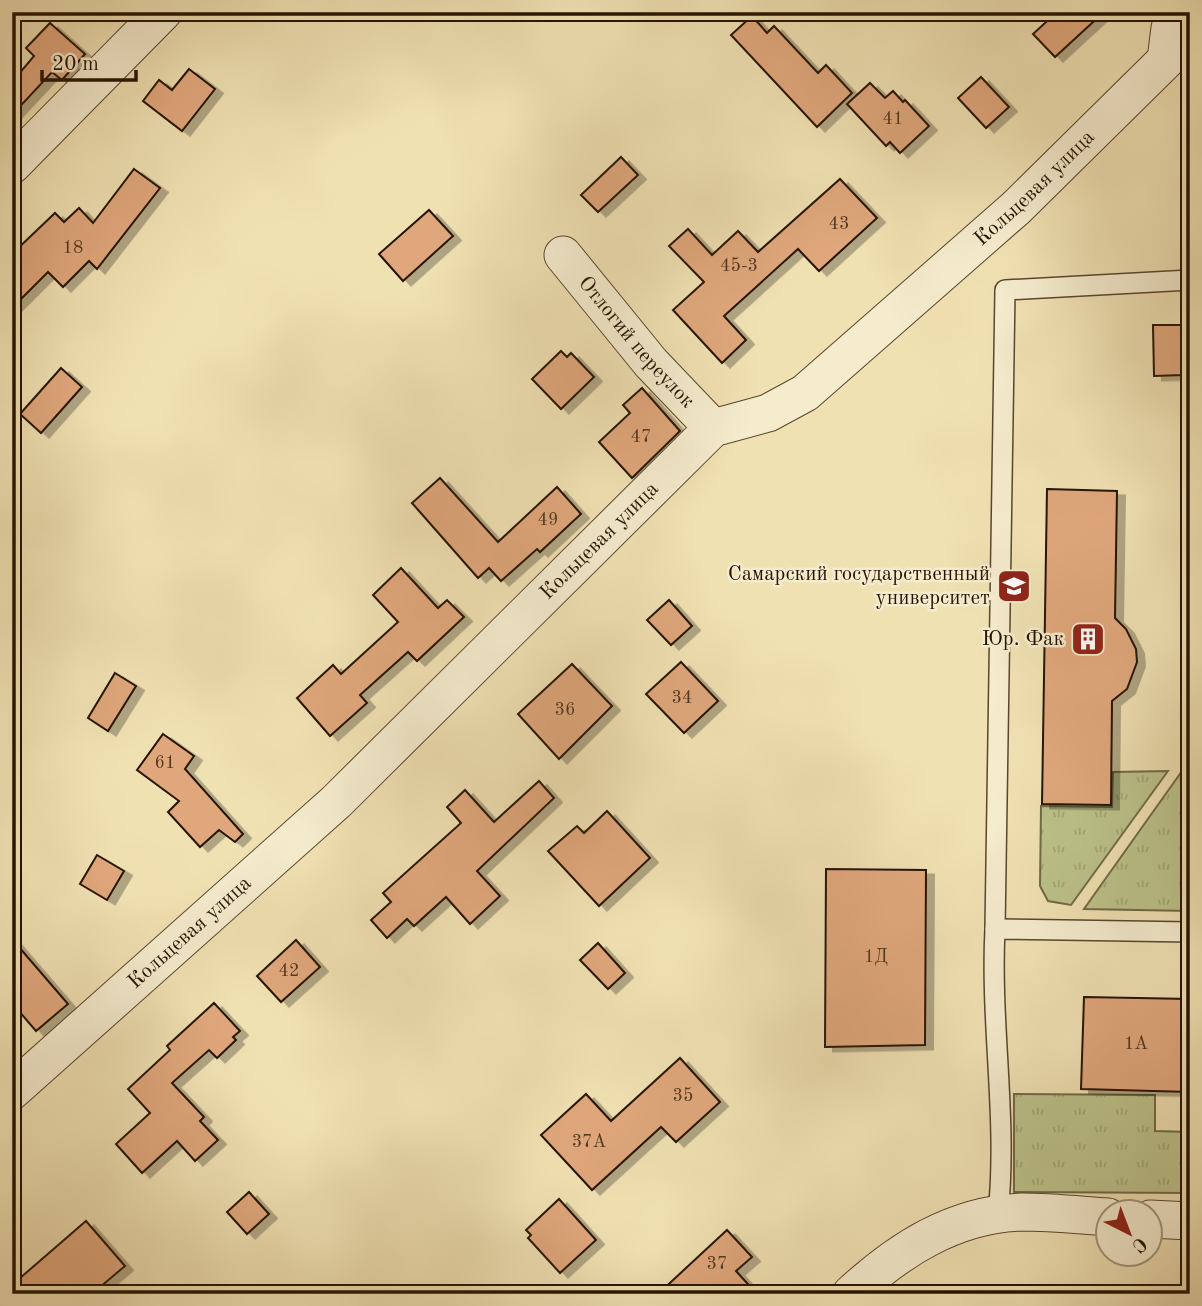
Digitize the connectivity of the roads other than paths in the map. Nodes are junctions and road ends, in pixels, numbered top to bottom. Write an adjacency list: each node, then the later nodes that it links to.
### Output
1 (163, 12): 3 (street)
2 (1187, 12): 6 (street, Кольцевая улица)
3 (12, 165)
4 (563, 255): 6 (street, Отлогий переулок)
5 (1190, 280): 7 (lane)
6 (713, 428): 9 (street, Кольцевая улица)
7 (995, 929): 8 (lane); 10 (lane)
8 (1190, 932)
9 (12, 1091)
10 (998, 1214): 11 (street); 14 (street)
11 (1094, 1216)
12 (1164, 1220): 13 (street)
13 (1190, 1221)
14 (862, 1289)

